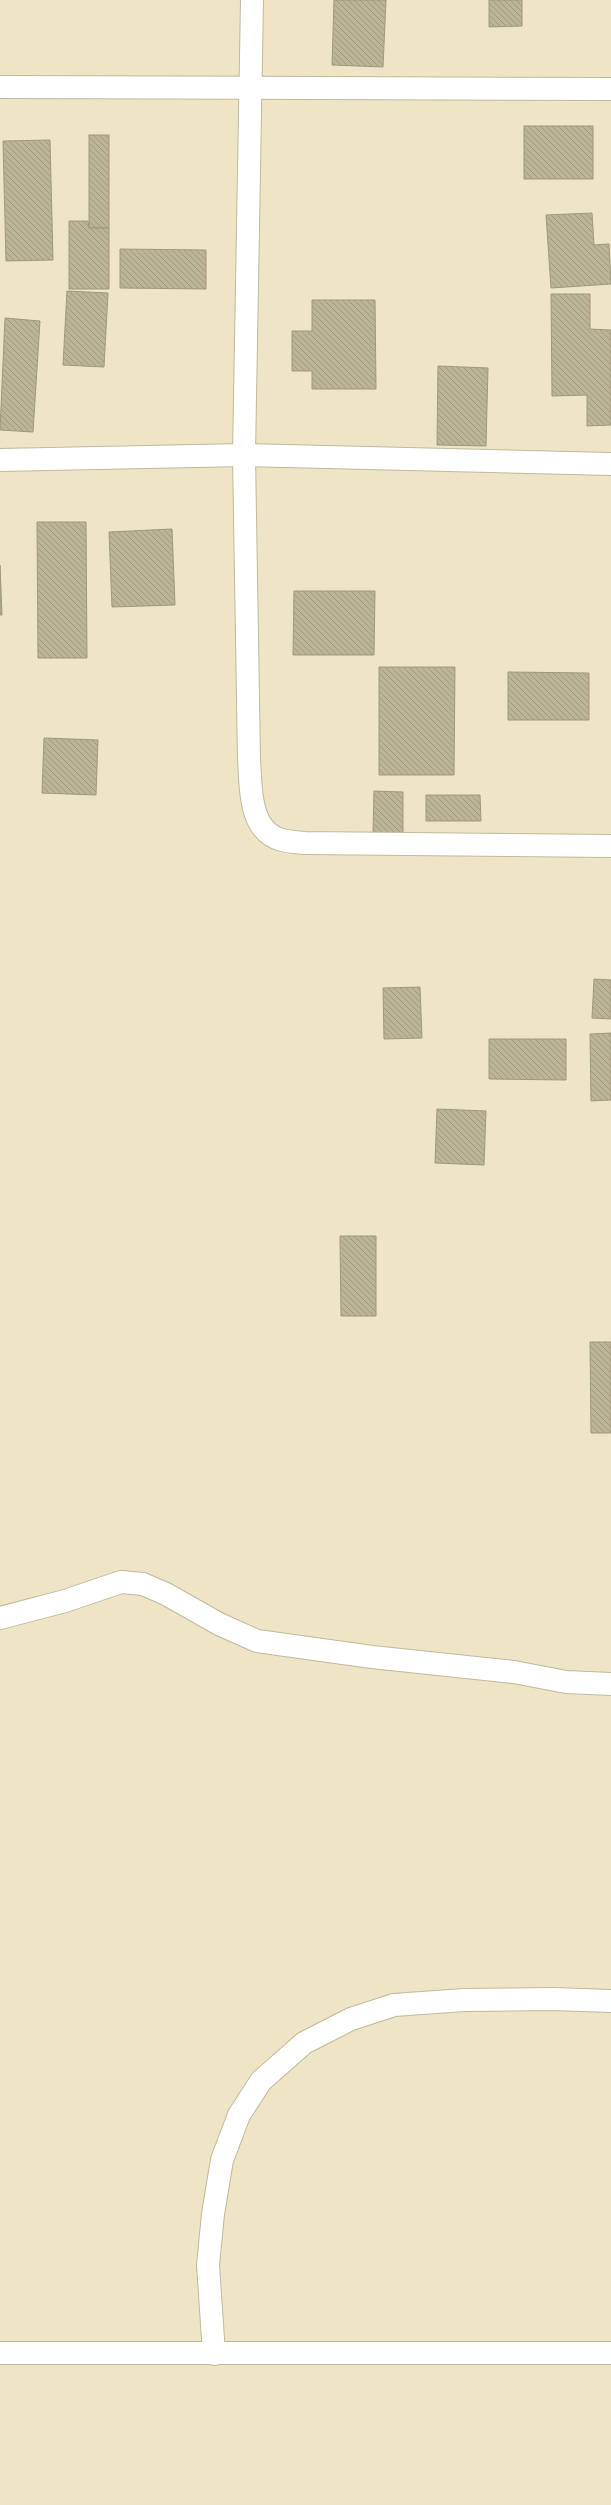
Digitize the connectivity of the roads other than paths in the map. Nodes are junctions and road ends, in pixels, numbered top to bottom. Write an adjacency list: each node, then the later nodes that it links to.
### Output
1 (252, 0): 3 (street)
2 (0, 87): 3 (street)
3 (250, 89): 4 (street); 5 (street)
4 (611, 89)
5 (244, 455): 6 (street); 7 (street); 8 (street)
6 (0, 460)
7 (611, 464)
8 (611, 846)
9 (0, 1618): 10 (street)
10 (611, 1684)
11 (611, 2001): 14 (street)
12 (0, 2353): 14 (street)
13 (611, 2353): 14 (street)
14 (214, 2354)

